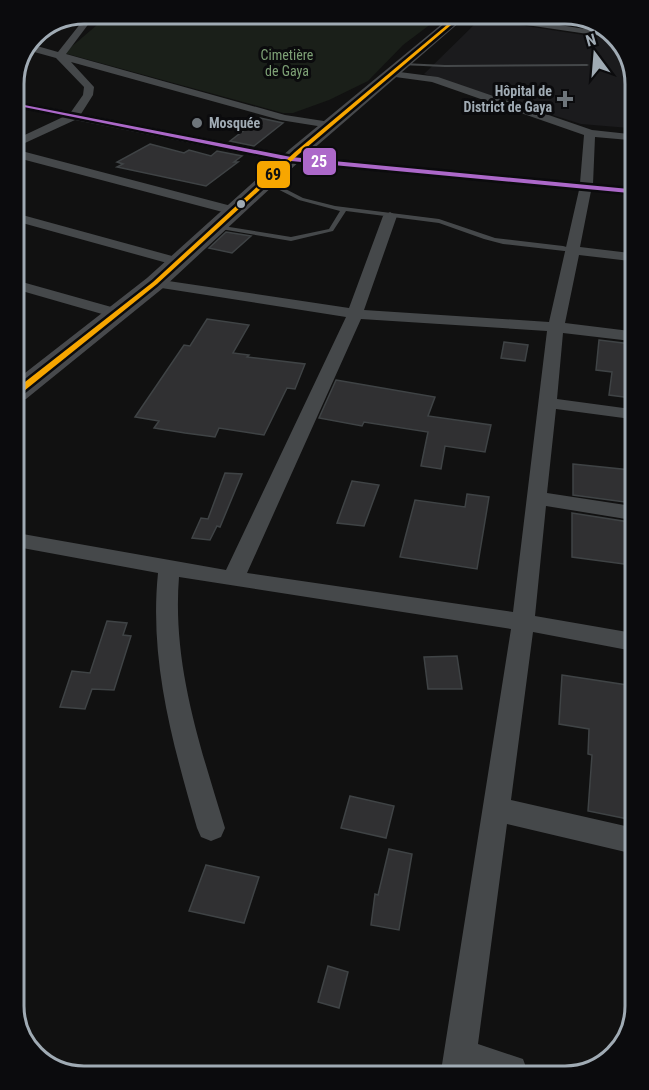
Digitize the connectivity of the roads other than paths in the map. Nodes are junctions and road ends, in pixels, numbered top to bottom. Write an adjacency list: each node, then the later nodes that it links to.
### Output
1 (84, 24): 8 (street)
2 (450, 24): 10 (main road)
3 (536, 24): 5 (street)
4 (580, 26): 5 (street)
5 (574, 30): 6 (street)
6 (597, 34)
7 (36, 49): 8 (street)
8 (60, 56): 12 (street); 13 (street)
9 (587, 65): 10 (lane)
10 (397, 69): 13 (main road); 14 (street)
11 (24, 106): 12 (street)
12 (74, 116): 16 (street); 18 (street)
13 (330, 125): 18 (main road)
14 (590, 134): 15 (street); 20 (street)
15 (625, 137)
16 (24, 140)
17 (24, 156): 23 (street)
18 (291, 159): 19 (main road); 20 (street)
19 (266, 182): 22 (lane); 23 (main road)
20 (586, 187): 21 (street); 27 (street)
21 (625, 191)
22 (344, 209): 24 (lane); 26 (lane)
23 (234, 211): 26 (main road)
24 (390, 216): 27 (lane); 33 (street)
25 (24, 219): 29 (street)
26 (217, 227): 29 (main road)
27 (573, 250): 28 (street); 34 (street)
28 (625, 255)
29 (178, 262): 30 (main road)
30 (155, 283): 32 (main road); 33 (street)
31 (24, 287): 32 (street)
32 (116, 313): 36 (main road)
33 (355, 314): 34 (street); 43 (street)
34 (556, 327): 35 (street); 37 (street)
35 (625, 335)
36 (24, 387)
37 (548, 403): 38 (street); 39 (street)
38 (625, 413)
39 (537, 498): 40 (street); 44 (street)
40 (625, 512)
41 (24, 541): 42 (street)
42 (169, 567): 43 (street); 47 (street)
43 (233, 579): 44 (street)
44 (523, 622): 45 (street); 46 (street)
45 (625, 641)
46 (496, 809): 48 (street); 49 (street)
47 (212, 828)
48 (625, 839)
49 (459, 1063): 50 (street)
50 (478, 1066)

